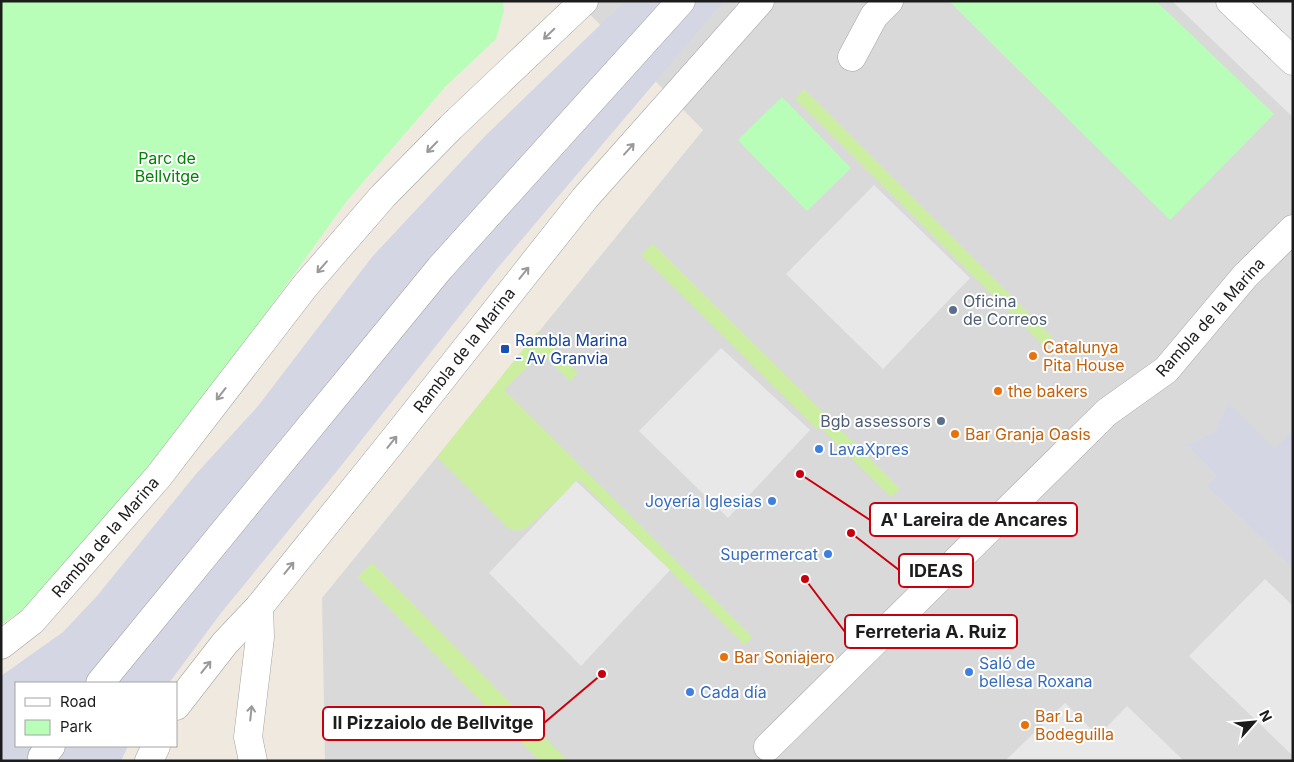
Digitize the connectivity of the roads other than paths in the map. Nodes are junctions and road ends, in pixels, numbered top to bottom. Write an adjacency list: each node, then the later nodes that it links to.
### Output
1 (584, 1): 10 (street, Rambla de la Marina, one-way to 10)
2 (680, 1): 11 (street)
3 (760, 1): 9 (street, Rambla de la Marina, one-way to 3)
4 (889, 1): 6 (street)
5 (1230, 1): 7 (street)
6 (852, 57)
7 (1293, 61)
8 (1293, 229): 14 (street, Rambla de la Marina)
9 (259, 606): 12 (street, Rambla de la Marina, one-way to 9); 16 (street, one-way to 9)
10 (1, 645)
11 (101, 682)
12 (178, 703)
13 (156, 747): 15 (street)
14 (768, 747)
15 (149, 761)
16 (253, 761)

